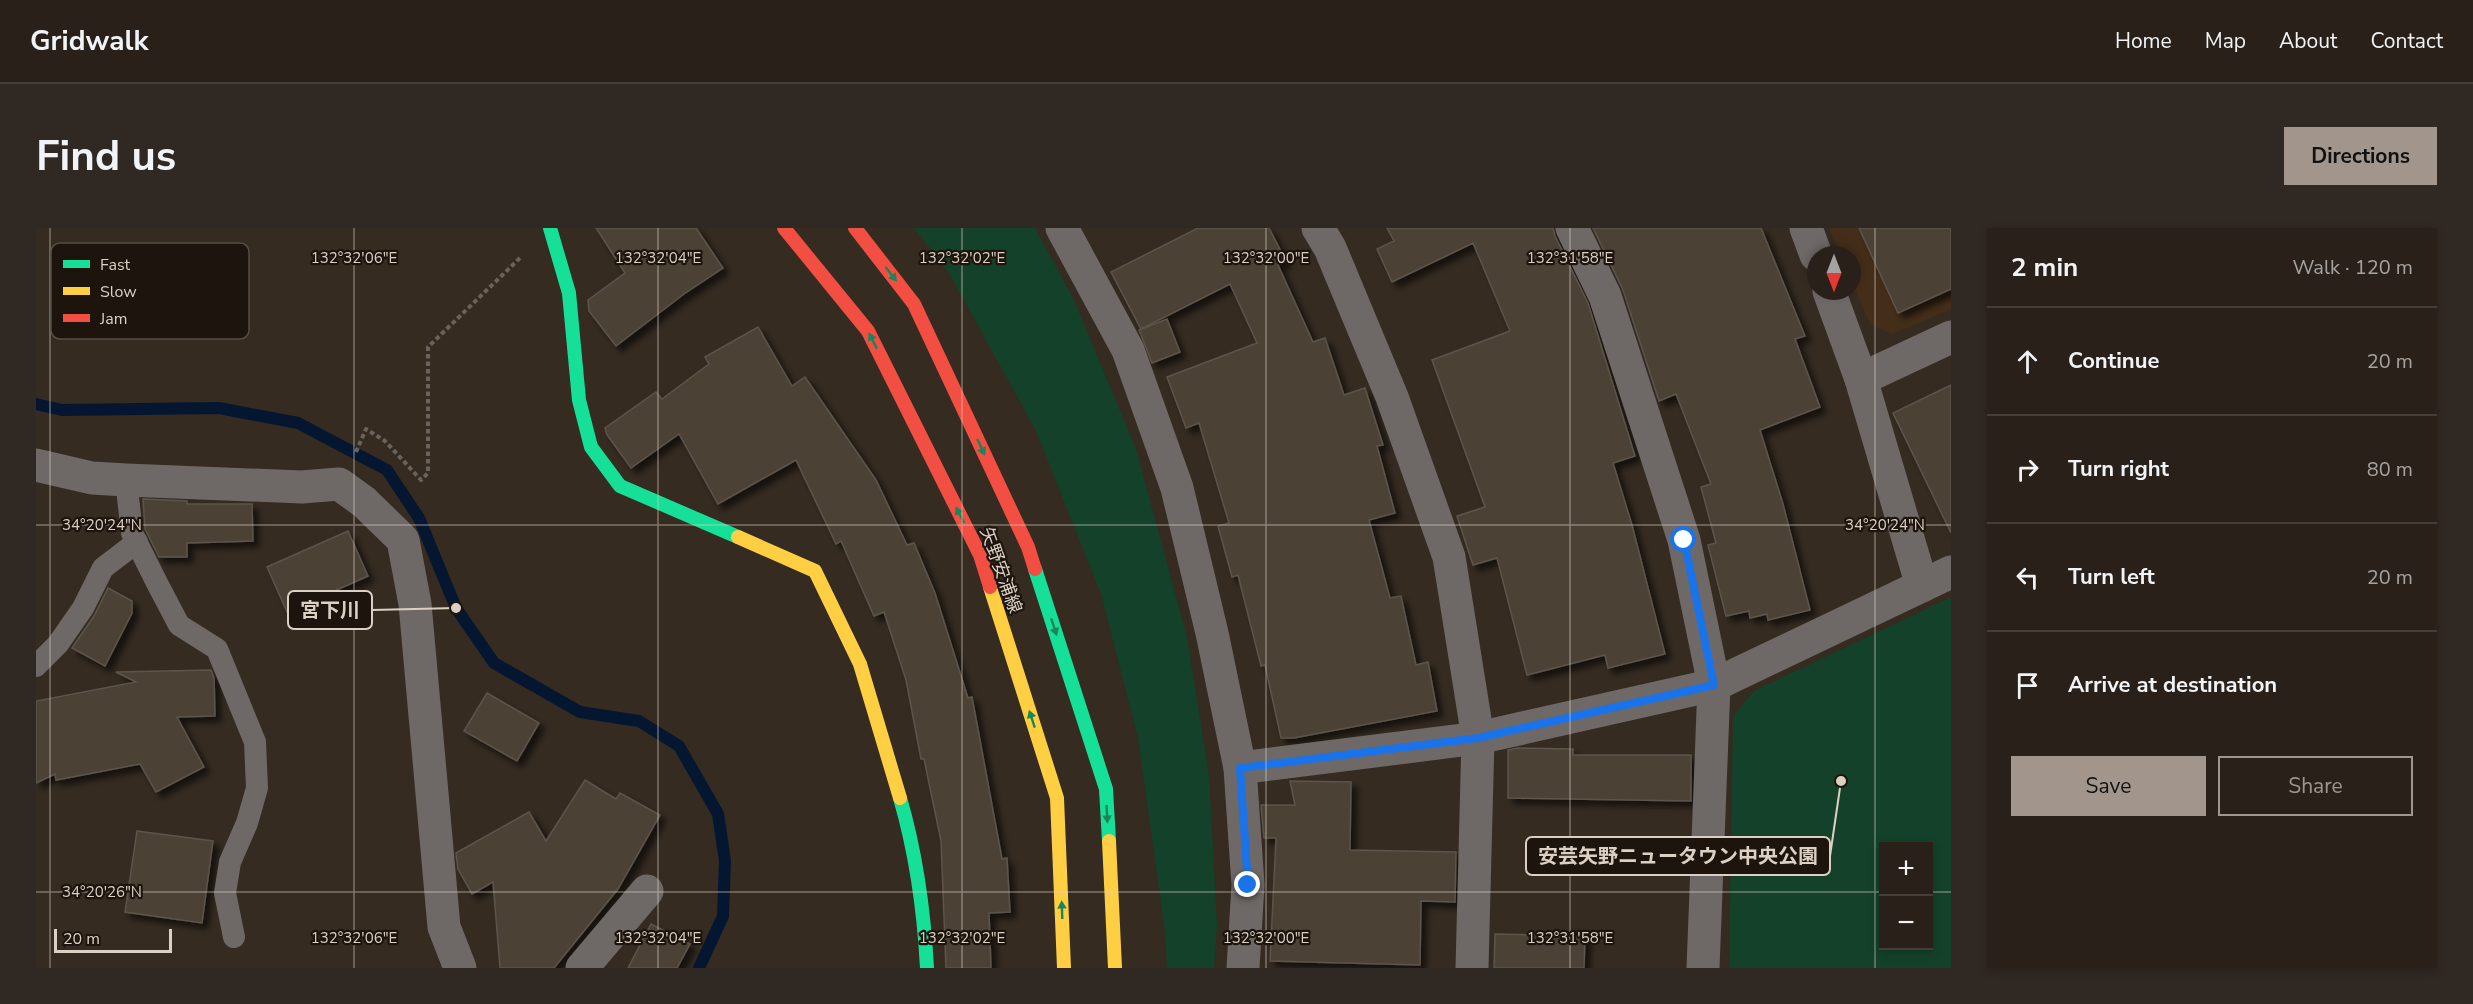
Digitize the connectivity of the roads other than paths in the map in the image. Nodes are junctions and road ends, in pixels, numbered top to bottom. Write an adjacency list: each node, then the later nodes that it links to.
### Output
1 (550, 228): 25 (main road)
2 (784, 228): 26 (main road, 矢野安浦線, one-way to 2)
3 (855, 228): 27 (main road, 矢野安浦線, one-way to 27)
4 (1062, 228): 20 (street)
5 (1318, 228): 19 (street)
6 (1572, 228): 18 (street)
7 (1806, 228): 8 (street)
8 (1813, 246)
9 (1832, 300): 11 (street)
10 (1951, 337): 11 (street)
11 (1861, 379): 16 (street)
12 (36, 465): 13 (street)
13 (126, 480): 14 (lane); 23 (street)
14 (137, 542): 17 (lane); 22 (lane)
15 (1951, 572): 16 (street)
16 (1922, 586): 18 (street)
17 (36, 666)
18 (1714, 685): 19 (street); 30 (street)
19 (1478, 738): 20 (street); 29 (street)
20 (1240, 768): 28 (street)
21 (647, 891): 24 (street)
22 (234, 937)
23 (460, 968)
24 (582, 968)
25 (927, 968)
26 (1064, 968)
27 (1115, 968)
28 (1243, 968)
29 (1472, 968)
30 (1703, 968)

